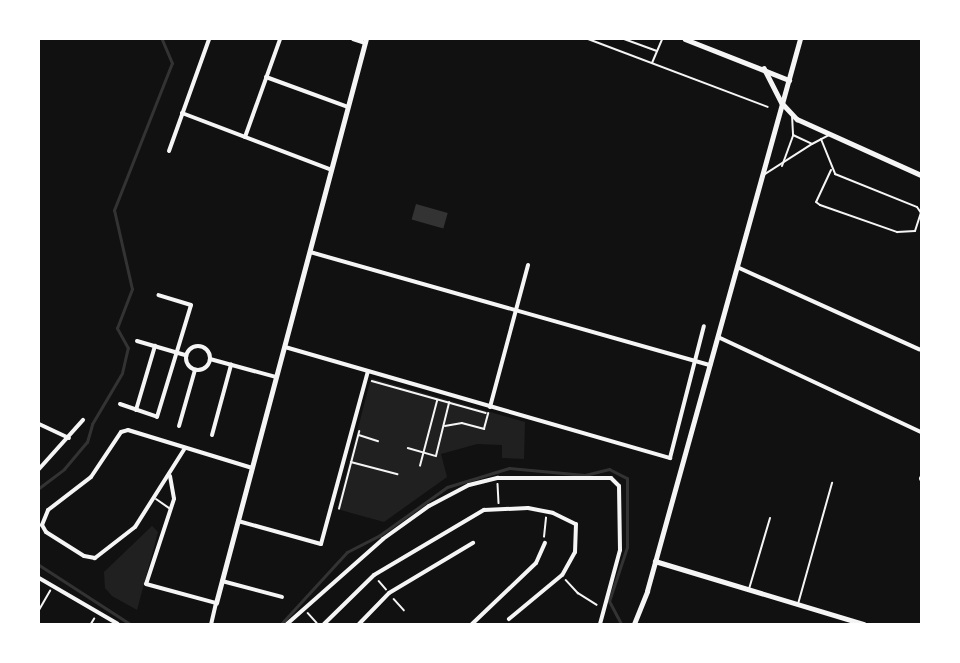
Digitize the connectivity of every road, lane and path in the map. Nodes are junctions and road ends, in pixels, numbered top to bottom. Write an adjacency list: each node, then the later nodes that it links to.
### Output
1 (209, 39): 18 (street)
2 (280, 39): 13 (street)
3 (353, 39): 9 (street)
4 (588, 39): 11 (lane)
5 (624, 39): 10 (lane)
6 (662, 39): 10 (lane)
7 (685, 39): 12 (street)
8 (800, 39): 14 (street)
9 (366, 41): 16 (street)
10 (657, 51): 11 (lane)
11 (651, 63): 17 (lane)
12 (764, 68): 14 (street); 15 (street)
13 (266, 77): 16 (street); 22 (street)
14 (789, 80): 15 (street)
15 (782, 103): 19 (street); 30 (street)
16 (348, 107): 27 (street)
17 (768, 107)
18 (182, 113): 22 (street); 25 (street)
19 (792, 115): 20 (street); 21 (lane)
20 (831, 134): 23 (lane); 29 (street)
21 (793, 135): 24 (lane); 26 (lane)
22 (245, 137): 27 (street)
23 (821, 139): 24 (lane); 28 (lane)
24 (812, 144): 26 (lane)
25 (169, 151)
26 (782, 166): 30 (lane)
27 (332, 170): 32 (street)
28 (831, 170): 31 (lane); 31 (lane)
29 (921, 175)
30 (762, 176): 34 (street)
31 (921, 210)
32 (310, 252): 36 (street); 41 (street)
33 (528, 265): 36 (street)
34 (737, 267): 38 (street); 42 (street)
35 (158, 295): 43 (street)
36 (514, 310): 46 (street); 56 (street)
37 (704, 326): 46 (street)
38 (718, 337): 48 (street); 64 (street)
39 (137, 341): 40 (street)
40 (155, 346): 43 (street); 57 (street)
41 (285, 347): 50 (street); 51 (street)
42 (919, 349)
43 (177, 353): 44 (street); 57 (street)
44 (185, 355): 45 (street); 49 (street)
45 (210, 359): 47 (street); 49 (street)
46 (695, 361): 48 (street); 56 (street)
47 (231, 365): 51 (street); 65 (street)
48 (710, 365): 88 (street)
49 (195, 370): 62 (street)
50 (369, 371): 56 (street); 85 (street)
51 (276, 377): 74 (street)
52 (372, 381): 53 (path)
53 (437, 400): 54 (path); 71 (path)
54 (449, 403): 58 (path); 63 (path)
55 (120, 404): 57 (street)
56 (490, 407)
57 (136, 410)
58 (489, 414): 59 (path); 63 (path)
59 (498, 416)
60 (83, 420): 67 (street)
61 (39, 424): 67 (street)
62 (179, 426)
63 (443, 427): 71 (path)
64 (921, 432)
65 (212, 435)
66 (358, 435): 68 (path)
67 (69, 438): 75 (street)
68 (378, 441)
69 (185, 448): 74 (street); 77 (street); 80 (street)
70 (408, 448): 71 (path)
71 (423, 453): 73 (path)
72 (351, 462): 76 (path)
73 (420, 465)
74 (252, 468): 85 (street)
75 (39, 469)
76 (397, 474)
77 (170, 476): 80 (street); 82 (street)
78 (498, 478): 81 (path); 99 (street); 100 (street)
79 (832, 483): 98 (lane)
80 (156, 499): 82 (lane)
81 (499, 507): 83 (street); 89 (street)
82 (169, 508): 97 (street)
83 (546, 512): 87 (path); 90 (street)
84 (770, 518): 94 (lane)
85 (238, 521): 92 (street)
86 (473, 543): 95 (street)
87 (545, 543): 110 (street)
88 (655, 561): 94 (street); 112 (street)
89 (374, 575): 95 (path); 108 (street)
90 (562, 575): 100 (path); 103 (street)
91 (39, 578): 93 (street)
92 (222, 581): 96 (street); 97 (street)
93 (54, 585): 101 (path); 104 (street)
94 (748, 590): 98 (street)
95 (390, 593): 102 (path); 109 (street)
96 (282, 597)
97 (216, 603): 105 (street)
98 (798, 604): 113 (street)
99 (304, 608): 106 (street); 107 (path)
100 (603, 608): 111 (street)
101 (39, 610)
102 (404, 610)
103 (509, 619)
104 (118, 624)
105 (211, 624)
106 (287, 624)
107 (318, 624)
108 (324, 624)
109 (359, 624)
110 (472, 624)
111 (600, 624)
112 (634, 624)
113 (864, 624)

